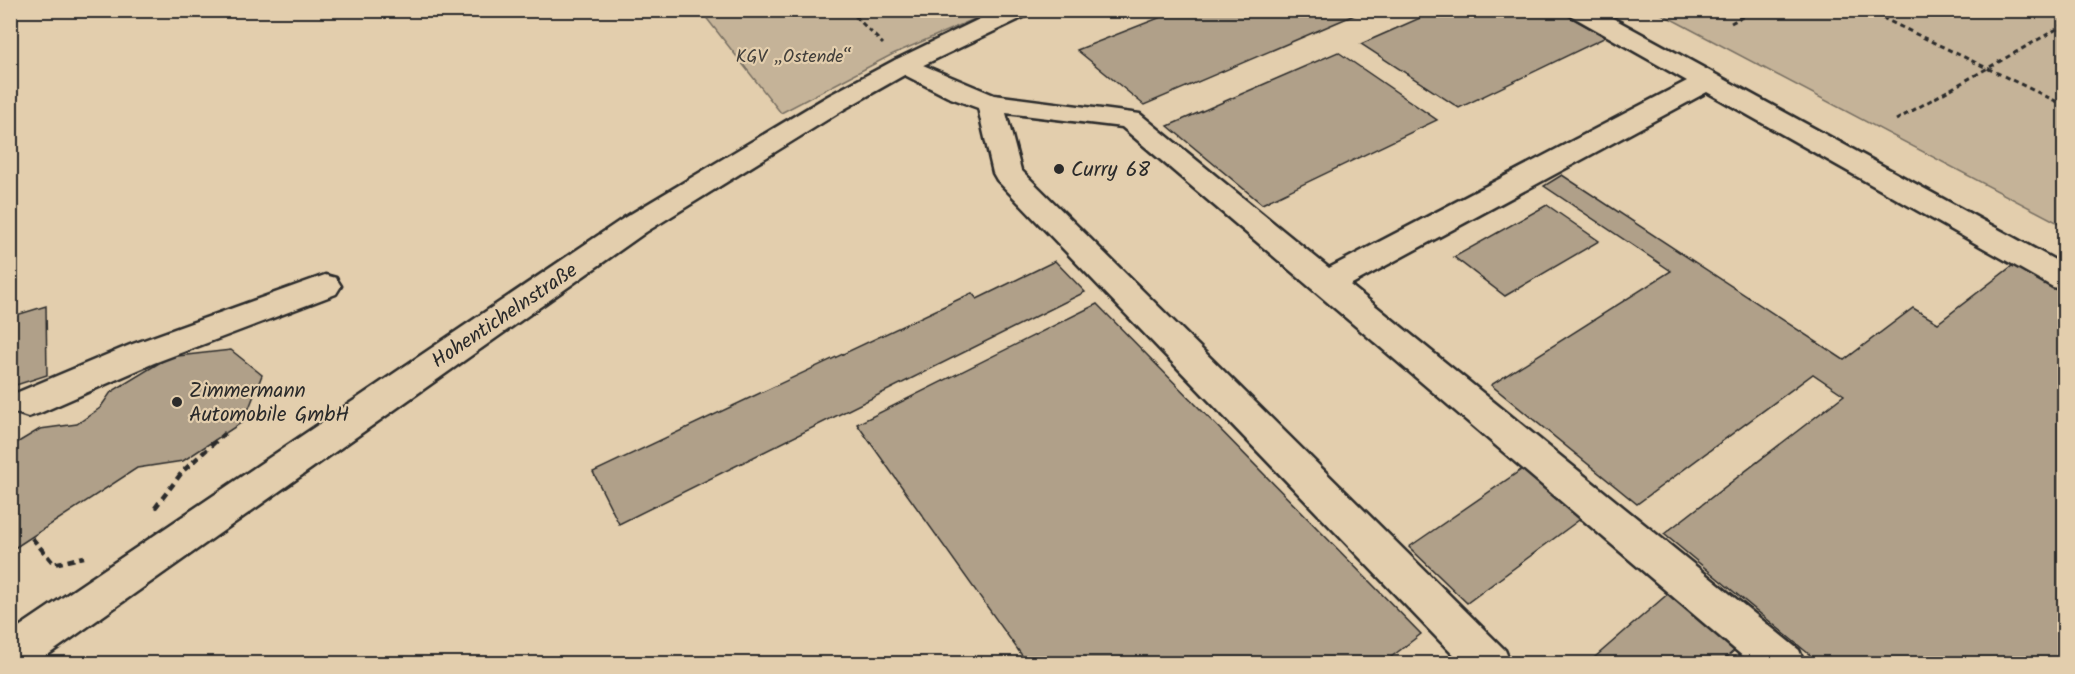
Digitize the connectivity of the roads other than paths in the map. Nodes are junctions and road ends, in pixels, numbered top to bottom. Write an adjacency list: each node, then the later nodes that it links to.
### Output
1 (1019, 10): 3 (main road, Hohentichelnstraße)
2 (1579, 10): 4 (main road)
3 (904, 65): 5 (main road); 10 (main road, Hohentichelnstraße)
4 (1707, 81): 6 (main road); 7 (main road)
5 (990, 103): 7 (main road); 11 (main road)
6 (2064, 279)
7 (1328, 283): 12 (main road)
8 (325, 286): 9 (main road)
9 (28, 403)
10 (10, 657)
11 (1490, 663)
12 (1784, 663)

